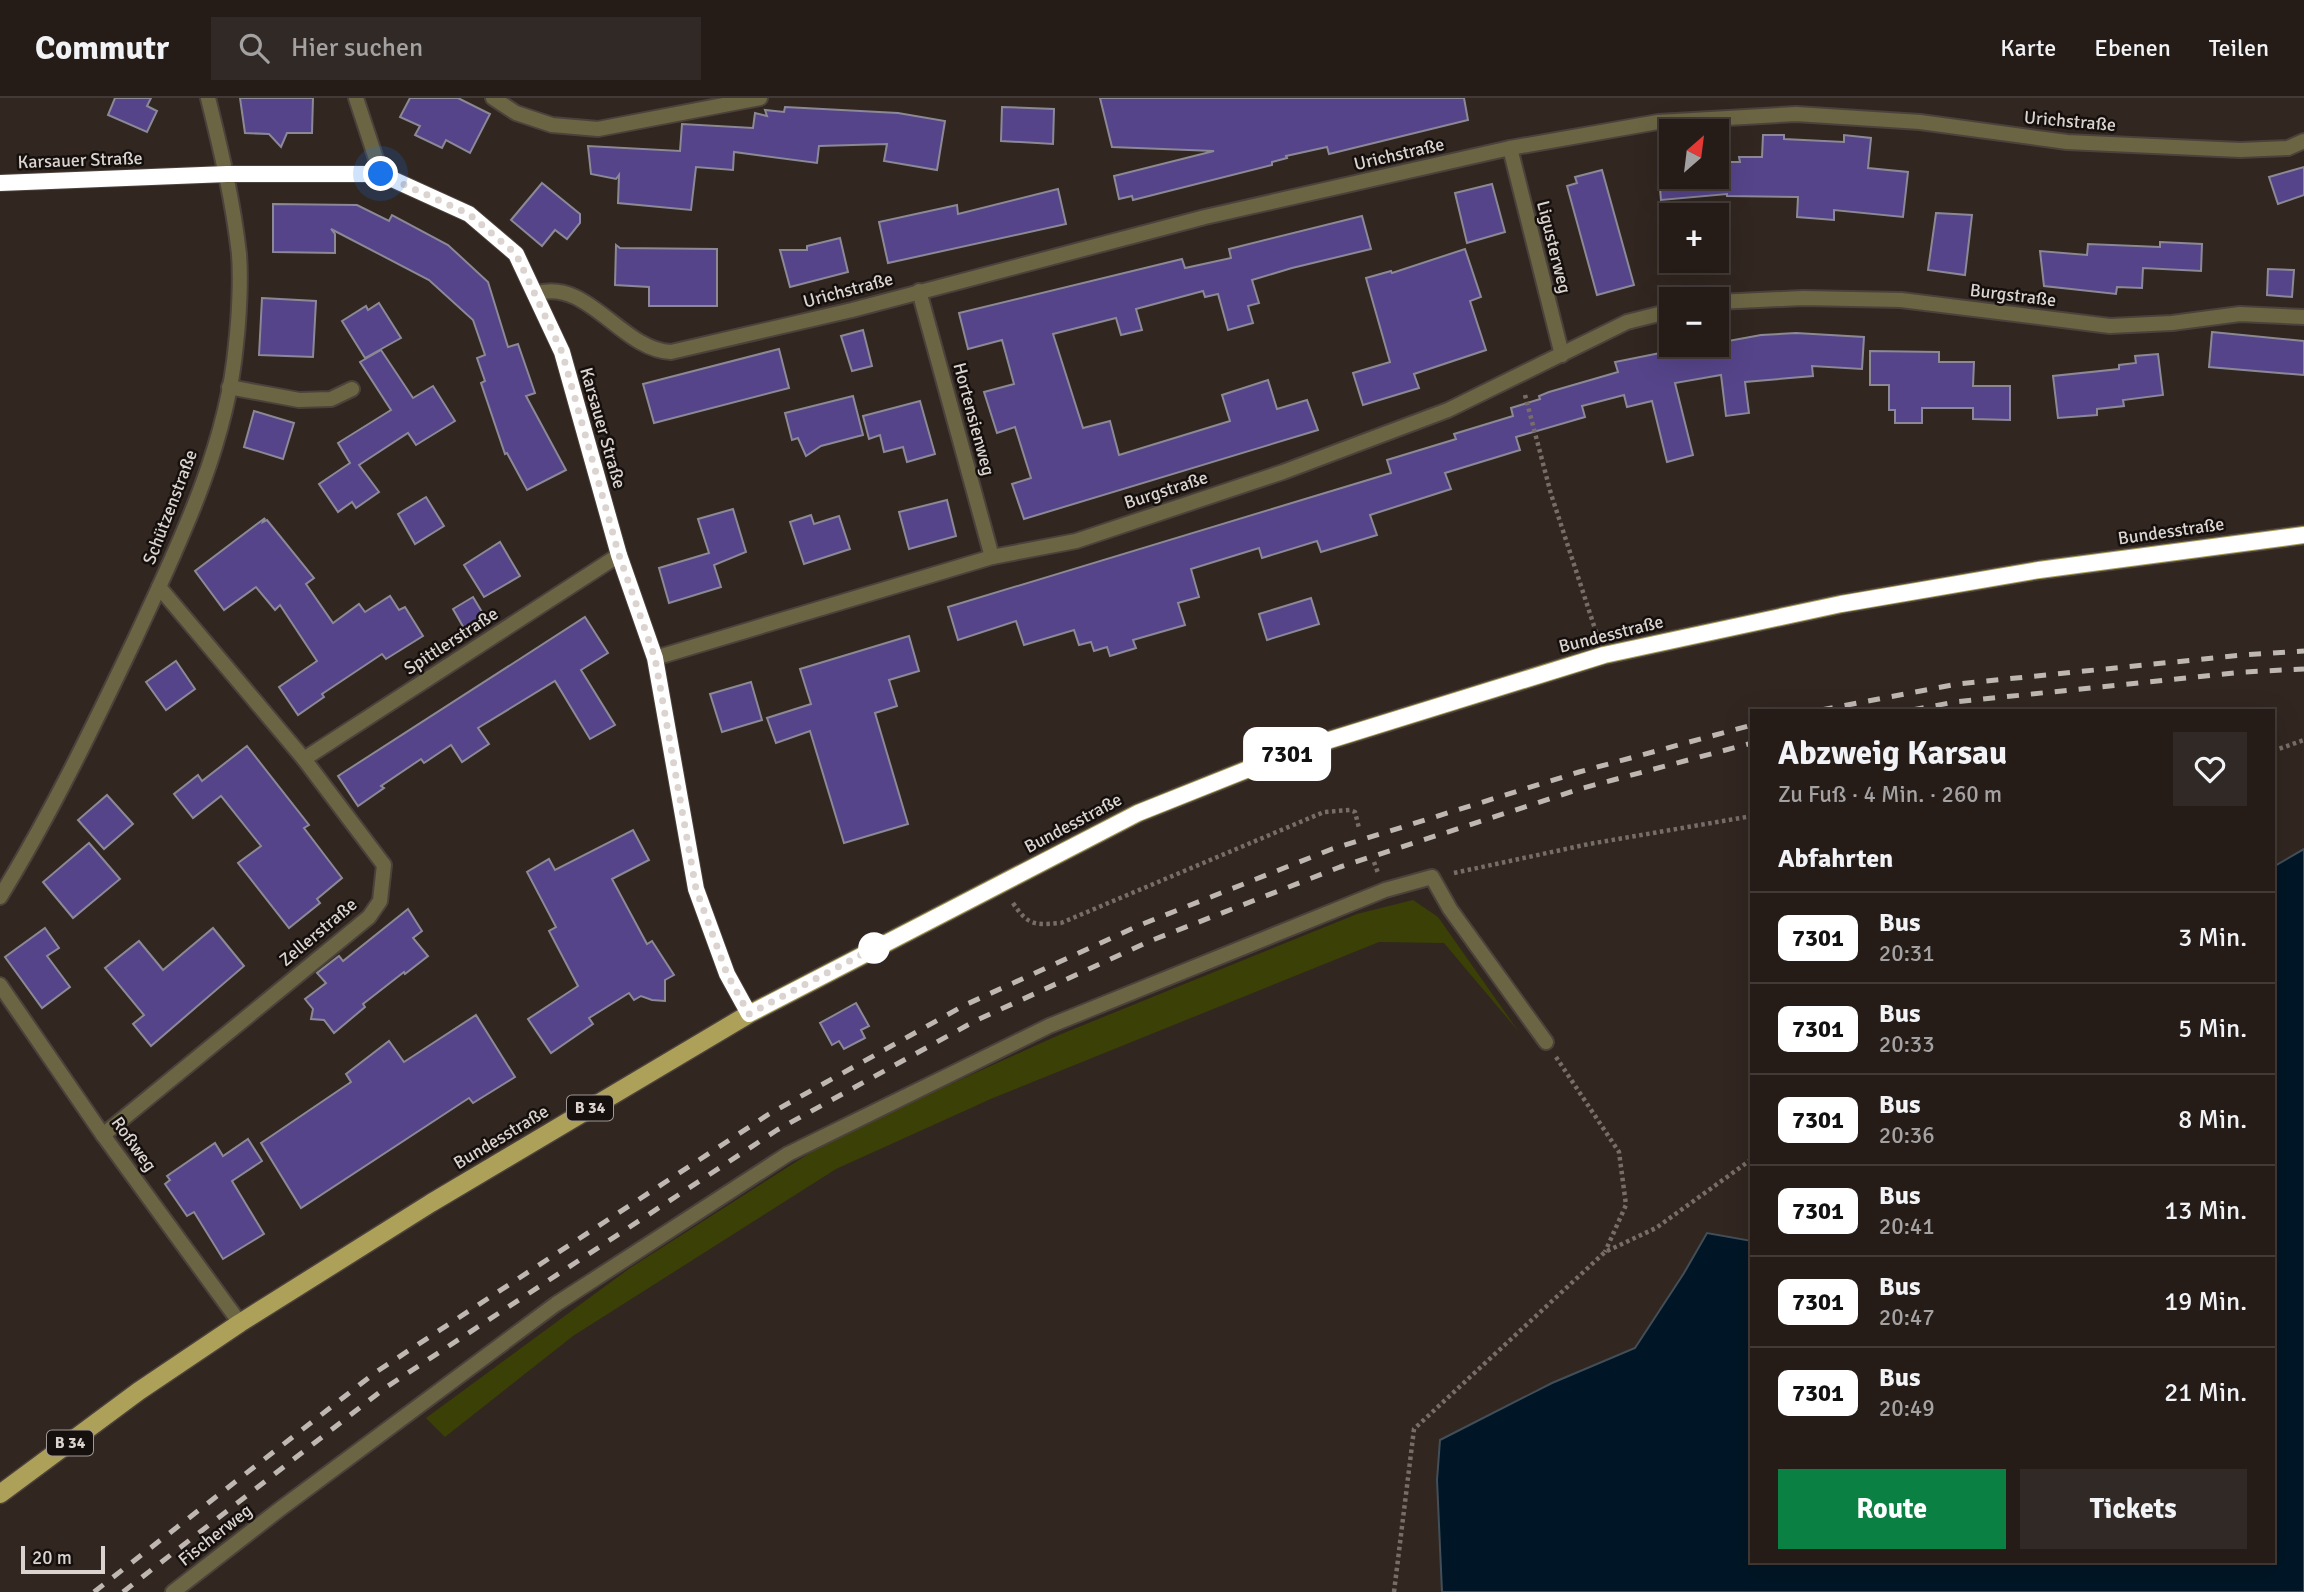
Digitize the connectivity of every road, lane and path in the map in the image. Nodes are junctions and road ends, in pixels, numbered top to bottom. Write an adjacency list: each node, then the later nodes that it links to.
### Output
1 (208, 98): 7 (street, Schützenstraße)
2 (356, 98): 8 (street)
3 (493, 98): 4 (street)
4 (760, 98)
5 (2304, 141): 6 (street, Urichstraße)
6 (1510, 148): 10 (street, Urichstraße); 15 (street, Ligusterweg)
7 (227, 174): 8 (street, Karsauer Straße); 9 (street, Karsauer Straße); 17 (street, Schützenstraße)
8 (381, 174): 11 (street, Karsauer Straße)
9 (0, 183)
10 (919, 291): 11 (street, Urichstraße); 21 (street, Hortensienweg)
11 (535, 294): 20 (street, Karsauer Straße)
12 (1729, 301): 14 (street, Burgstraße)
13 (1659, 314): 15 (street, Burgstraße)
14 (2304, 317)
15 (1562, 355): 16 (street, Burgstraße)
16 (1519, 374): 21 (street, Burgstraße); 23 (path)
17 (229, 387): 18 (street); 22 (street, Schützenstraße)
18 (352, 389)
19 (2304, 535): 23 (main road, Bundesstraße / B 34)
20 (619, 555): 24 (street, Karsauer Straße); 27 (street, Spittlerstraße)
21 (992, 557): 24 (street, Burgstraße)
22 (159, 587): 27 (street, Zellerstraße); 32 (street, Schützenstraße)
23 (1604, 655): 31 (main road, Bundesstraße / B 34)
24 (655, 658): 34 (street, Karsauer Straße)
25 (2304, 740): 26 (path)
26 (2275, 750)
27 (304, 759): 36 (street, Zellerstraße)
28 (1750, 816): 30 (path)
29 (1359, 828): 31 (path)
30 (1432, 877): 35 (street); 41 (street, Fischerweg)
31 (1001, 884): 34 (main road, Bundesstraße / B 34)
32 (0, 897)
33 (0, 985): 36 (street, Roßweg)
34 (749, 1014): 39 (main road, Bundesstraße / B 34)
35 (1546, 1042): 38 (path)
36 (103, 1135): 39 (street, Roßweg)
37 (1750, 1160): 38 (path)
38 (1605, 1252): 42 (path)
39 (240, 1323): 40 (main road, Bundesstraße / B 34)
40 (0, 1494)
41 (173, 1592)
42 (1394, 1592)

